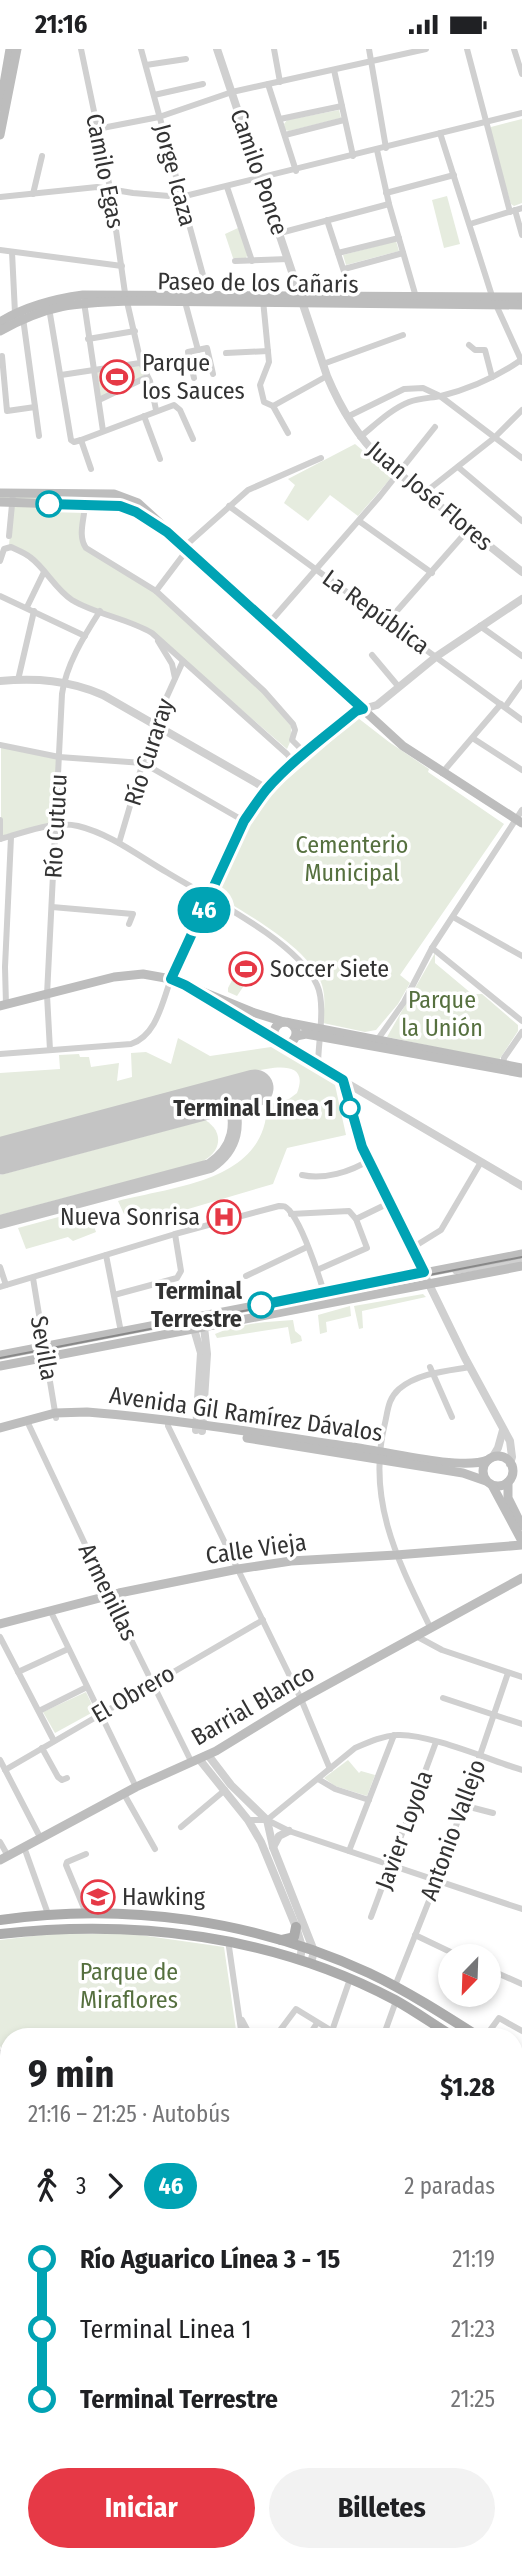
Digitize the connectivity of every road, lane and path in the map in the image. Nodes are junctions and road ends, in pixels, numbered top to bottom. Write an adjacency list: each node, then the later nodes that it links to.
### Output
1 (10, 49): 17 (main road)
2 (17, 49): 17 (main road)
3 (81, 49): 30 (street, Camilo Egas)
4 (141, 49): 14 (street, Jorge Icaza)
5 (217, 49): 21 (street, Camilo Ponce)
6 (274, 49): 18 (street)
7 (369, 49): 13 (street)
8 (426, 49): 11 (street)
9 (467, 49): 29 (street)
10 (514, 49): 16 (street)
11 (413, 50): 13 (street)
12 (186, 59): 14 (street)
13 (371, 61): 15 (street); 34 (street)
14 (146, 65): 22 (street, Jorge Icaza)
15 (334, 70): 18 (street); 23 (street)
16 (522, 74)
17 (6, 76): 24 (main road); 32 (main road)
18 (280, 82): 20 (street)
19 (202, 84): 22 (street)
20 (268, 84): 21 (street); 27 (street)
21 (232, 92): 26 (street); 40 (street, Camilo Ponce)
22 (154, 95): 26 (street, Jorge Icaza)
23 (342, 106): 27 (street); 28 (street)
24 (0, 107)
25 (522, 113): 29 (street)
26 (159, 117): 30 (street); 46 (street, Jorge Icaza)
27 (280, 119): 33 (street)
28 (344, 120): 33 (street); 37 (street)
29 (485, 123): 31 (street); 48 (street)
30 (97, 129): 42 (street, Camilo Egas)
31 (440, 133): 34 (street); 39 (street)
32 (0, 135)
33 (285, 135): 38 (street)
34 (386, 148): 35 (street)
35 (377, 150): 37 (street); 43 (street)
36 (42, 156): 44 (street)
37 (353, 156): 38 (street)
38 (296, 171): 40 (street)
39 (454, 175): 43 (street); 50 (street)
40 (261, 179): 41 (street); 51 (street, Camilo Ponce)
41 (227, 187): 46 (street); 60 (street)
42 (110, 188): 44 (street); 46 (street); 61 (street, Camilo Egas)
43 (386, 193): 47 (street)
44 (33, 194): 45 (street)
45 (0, 197)
46 (181, 197): 68 (street, Jorge Icaza)
47 (389, 204): 49 (street); 53 (street)
48 (516, 210): 50 (street); 52 (street)
49 (327, 220): 51 (street); 56 (street)
50 (470, 223): 63 (street)
51 (279, 233): 58 (street, Camilo Ponce)
52 (522, 235)
53 (398, 238): 56 (street); 57 (street)
54 (0, 250): 55 (street)
55 (12, 252): 61 (street); 76 (street)
56 (338, 253): 62 (street)
57 (403, 253): 62 (street); 72 (street)
58 (288, 259): 60 (street); 70 (street, Camilo Ponce)
59 (235, 261): 60 (street)
60 (252, 261)
61 (122, 266): 64 (street, Camilo Egas)
62 (344, 269): 71 (street)
63 (492, 296): 66 (main road, Paseo de los Cañaris); 72 (main road, Paseo de los Cañaris); 74 (street)
64 (127, 297): 65 (main road, Paseo de los Cañaris); 67 (main road, Paseo de los Cañaris); 79 (street, Camilo Egas)
65 (184, 297): 68 (main road, Paseo de los Cañaris); 83 (street)
66 (522, 297)
67 (83, 298): 73 (main road, Paseo de los Cañaris); 81 (street)
68 (209, 298): 69 (main road, Paseo de los Cañaris)
69 (263, 298): 70 (main road, Paseo de los Cañaris); 84 (street)
70 (301, 299): 71 (main road, Paseo de los Cañaris); 90 (street, Juan José Flores)
71 (354, 300): 72 (main road, Paseo de los Cañaris)
72 (417, 301): 74 (main road, Paseo de los Cañaris)
73 (48, 304): 76 (main road, Paseo de los Cañaris); 93 (street)
74 (498, 305): 75 (main road, Paseo de los Cañaris); 88 (street)
75 (522, 305)
76 (19, 316): 77 (main road, Paseo de los Cañaris); 78 (main road, Paseo de los Cañaris); 101 (street)
77 (0, 322)
78 (0, 331)
79 (135, 331): 81 (street); 89 (street, Camilo Egas)
80 (403, 335): 90 (street)
81 (89, 339): 91 (street)
82 (469, 345): 96 (street)
83 (198, 350): 92 (street); 97 (street)
84 (268, 351): 85 (street); 100 (street)
85 (226, 353)
86 (2, 356): 101 (street)
87 (160, 360): 89 (street)
88 (521, 360): 96 (street)
89 (141, 363): 91 (street); 95 (street, Camilo Egas)
90 (323, 364): 94 (street, Juan José Flores)
91 (94, 370): 93 (street); 99 (street)
92 (213, 374)
93 (61, 375): 113 (street)
94 (327, 376): 100 (street); 105 (street, Juan José Flores)
95 (147, 377): 99 (street); 102 (street, Camilo Egas)
96 (492, 377): 98 (street)
97 (194, 378)
98 (440, 396): 105 (street); 110 (street); 111 (street)
99 (99, 400): 107 (street)
100 (274, 406): 108 (street)
101 (35, 407): 109 (street)
102 (156, 410): 104 (street); 112 (street)
103 (522, 410): 111 (street)
104 (144, 415): 107 (street); 115 (street)
105 (347, 417): 110 (street, Juan José Flores)
106 (435, 427): 119 (street)
107 (103, 431): 113 (street)
108 (288, 433)
109 (39, 436)
110 (360, 437): 119 (street, Juan José Flores)
111 (494, 438): 116 (street); 117 (street)
112 (193, 439)
113 (81, 440): 118 (street)
114 (321, 458): 126 (street)
115 (160, 459)
116 (522, 459)
117 (458, 467): 121 (street); 128 (street)
118 (91, 469)
119 (398, 474): 121 (street, Juan José Flores); 127 (street)
120 (0, 493): 123 (main road)
121 (423, 493): 129 (street, Juan José Flores)
122 (84, 494): 123 (main road); 125 (street); 130 (main road)
123 (13, 498): 124 (main road); 125 (main road); 131 (street)
124 (0, 502)
125 (85, 504): 130 (main road); 138 (street)
126 (229, 506): 132 (street); 134 (street, La República)
127 (359, 521): 134 (street); 137 (street)
128 (522, 521)
129 (468, 530): 136 (street, Juan José Flores); 137 (street)
130 (167, 532): 132 (main road)
131 (9, 536)
132 (186, 548): 138 (street); 144 (main road)
133 (0, 561): 135 (street)
134 (316, 569): 143 (street, La República); 144 (street)
135 (44, 572): 141 (street); 142 (street)
136 (522, 572)
137 (432, 573): 143 (street)
138 (156, 591): 164 (street)
139 (0, 596): 141 (street)
140 (522, 599): 145 (street)
141 (31, 609): 146 (street); 153 (street)
142 (100, 611): 146 (street, Río Cutucu); 147 (street)
143 (388, 621): 149 (street, La República)
144 (270, 622): 159 (main road)
145 (480, 626): 149 (street); 150 (street)
146 (85, 636): 155 (street, Río Cutucu)
147 (155, 636): 151 (street); 152 (street)
148 (372, 655): 157 (street)
149 (437, 656): 157 (street); 158 (street, La República)
150 (522, 656)
151 (183, 661): 152 (street, Río Curaray); 165 (street)
152 (175, 678): 161 (street, Río Curaray)
153 (18, 680): 154 (street); 155 (street)
154 (0, 681)
155 (64, 682): 161 (street); 167 (street, Río Cutucu)
156 (522, 683): 158 (street)
157 (398, 685): 159 (street)
158 (503, 706): 160 (street, La República); 162 (street)
159 (363, 709): 166 (street); 171 (main road)
160 (522, 720)
161 (154, 725): 168 (street, Río Curaray); 172 (street)
162 (474, 739): 170 (street); 171 (street)
163 (0, 745): 167 (street)
164 (296, 746): 165 (street); 166 (street)
165 (287, 754): 169 (street)
166 (306, 754): 169 (street)
167 (59, 757): 168 (street); 177 (street, Río Cutucu)
168 (143, 762): 175 (street); 180 (street, Río Curaray)
169 (295, 764): 172 (street)
170 (522, 770)
171 (442, 773): 176 (main road)
172 (267, 789): 175 (street)
173 (522, 810): 176 (street)
174 (0, 820): 179 (street)
175 (244, 821): 181 (street)
176 (519, 821): 183 (street)
177 (56, 825): 178 (street); 180 (street); 182 (street, Río Cutucu)
178 (10, 837): 179 (street); 190 (street)
179 (0, 839)
180 (119, 843): 181 (street)
181 (209, 898): 187 (street); 194 (street)
182 (52, 907): 184 (street); 189 (street, Río Cutucu)
183 (453, 917): 185 (street); 186 (street)
184 (129, 924)
185 (432, 948): 191 (street); 197 (street)
186 (521, 953)
187 (171, 979): 188 (main road); 189 (main road); 199 (street)
188 (185, 985): 192 (main road); 198 (main road)
189 (47, 995): 190 (main road); 199 (street, Río Cutucu)
190 (3, 1005)
191 (522, 1021)
192 (287, 1023): 194 (main road); 195 (main road); 198 (main road)
193 (522, 1032): 203 (street)
194 (319, 1033): 195 (main road); 197 (main road); 202 (street); 203 (main road)
195 (295, 1038): 198 (main road); 201 (street)
196 (522, 1038): 203 (street)
197 (378, 1039): 203 (main road)
198 (279, 1042): 201 (street)
199 (50, 1050): 200 (street)
200 (0, 1054)
201 (299, 1054): 202 (street)
202 (318, 1065): 206 (street)
203 (503, 1067): 204 (main road); 205 (main road)
204 (522, 1067)
205 (522, 1074)
206 (343, 1080): 207 (street); 208 (street)
207 (369, 1160): 209 (street); 211 (street)
208 (481, 1163): 210 (street); 216 (street)
209 (302, 1175)
210 (522, 1186)
211 (388, 1203): 213 (street); 216 (street)
212 (291, 1214): 213 (street); 214 (street); 215 (street)
213 (356, 1219): 220 (street)
214 (176, 1234): 217 (street); 227 (street)
215 (307, 1247): 220 (street); 222 (street)
216 (412, 1248): 221 (street)
217 (106, 1255): 223 (street); 227 (street)
218 (521, 1260): 221 (main road); 224 (main road)
219 (0, 1267): 225 (street)
220 (317, 1270): 226 (street)
221 (428, 1272): 224 (street); 226 (main road)
222 (246, 1276)
223 (33, 1278): 225 (street); 230 (street, Sevilla)
224 (429, 1284): 228 (main road); 234 (street)
225 (3, 1286)
226 (324, 1292): 229 (main road)
227 (114, 1294): 229 (street)
228 (199, 1328): 230 (main road); 240 (street)
229 (121, 1332): 230 (main road)
230 (44, 1352): 231 (main road); 232 (main road); 236 (street, Sevilla)
231 (0, 1355)
232 (0, 1366)
233 (430, 1367): 235 (street)
234 (470, 1367): 235 (street); 242 (street)
235 (433, 1374): 237 (street); 243 (street)
236 (56, 1415): 238 (main road, Avenida Gil Ramírez Dávalos); 239 (main road, Avenida Gil Ramírez Dávalos)
237 (452, 1417)
238 (28, 1423): 241 (main road, Avenida Gil Ramírez Dávalos); 255 (street, Armenillas)
239 (169, 1424): 240 (main road, Avenida Gil Ramírez Dávalos); 253 (street)
240 (199, 1428): 243 (main road, Avenida Gil Ramírez Dávalos)
241 (0, 1430)
242 (503, 1430): 244 (street); 245 (street)
243 (378, 1455): 244 (main road, Avenida Gil Ramírez Dávalos); 249 (main road, Avenida Gil Ramírez Dávalos); 252 (street)
244 (490, 1459): 245 (main road, Avenida Gil Ramírez Dávalos); 249 (main road)
245 (511, 1465): 246 (main road, Avenida Gil Ramírez Dávalos); 248 (main road)
246 (522, 1471)
247 (522, 1477): 248 (main road, Avenida Gil Ramírez Dávalos)
248 (509, 1480): 249 (main road, Avenida Gil Ramírez Dávalos); 250 (main road)
249 (489, 1483): 251 (main road)
250 (522, 1526)
251 (522, 1543): 252 (main road, Calle Vieja)
252 (396, 1556): 253 (main road, Calle Vieja); 259 (street)
253 (238, 1569): 255 (main road, Calle Vieja); 257 (street)
254 (522, 1578): 259 (main road, Barrial Blanco)
255 (109, 1595): 256 (main road, Calle Vieja); 266 (street, Armenillas)
256 (51, 1612): 258 (main road, Calle Vieja); 262 (street)
257 (263, 1620): 266 (street, El Obrero); 269 (street)
258 (0, 1624)
259 (430, 1629): 260 (main road, Barrial Blanco)
260 (416, 1636): 264 (street); 269 (main road, Barrial Blanco)
261 (0, 1637): 263 (street)
262 (68, 1649): 263 (street); 267 (street)
263 (18, 1672): 270 (street)
264 (508, 1673): 265 (street); 272 (street, Antonio Vallejo)
265 (522, 1677)
266 (152, 1683): 271 (street, El Obrero); 279 (street, Armenillas)
267 (87, 1687): 270 (street); 271 (street)
268 (443, 1698): 272 (street)
269 (301, 1699): 279 (main road, Barrial Blanco); 281 (street)
270 (39, 1711): 275 (street)
271 (99, 1714): 275 (street, El Obrero); 288 (street)
272 (494, 1715): 273 (street); 278 (street, Antonio Vallejo)
273 (522, 1724)
274 (394, 1735): 276 (street); 281 (street); 291 (street)
275 (54, 1741): 277 (street, El Obrero)
276 (436, 1742): 278 (street); 306 (street, Javier Loyola)
277 (42, 1748): 282 (street, El Obrero); 285 (street)
278 (479, 1756): 283 (street); 292 (street, Antonio Vallejo)
279 (199, 1759): 288 (main road, Barrial Blanco); 289 (street, Armenillas)
280 (0, 1760): 282 (street)
281 (330, 1769): 286 (street)
282 (5, 1770): 284 (street)
283 (522, 1770)
284 (9, 1777): 287 (street); 298 (street)
285 (67, 1778)
286 (318, 1779): 291 (street); 295 (street)
287 (0, 1782)
288 (136, 1787): 290 (main road, Barrial Blanco)
289 (228, 1788): 294 (street, Armenillas); 295 (street, Armenillas); 296 (street)
290 (124, 1794): 298 (main road, Barrial Blanco); 302 (street)
291 (369, 1800): 303 (street)
292 (463, 1805): 293 (street); 307 (street, Antonio Vallejo)
293 (493, 1813)
294 (248, 1820): 295 (street); 313 (street, Armenillas)
295 (267, 1820): 297 (street); 301 (street)
296 (181, 1827)
297 (289, 1831): 301 (street); 303 (street)
298 (41, 1839): 300 (main road, Barrial Blanco)
299 (0, 1842): 305 (street)
300 (24, 1847): 305 (main road, Barrial Blanco); 310 (street)
301 (273, 1847): 320 (street)
302 (155, 1849)
303 (349, 1851): 306 (street)
304 (86, 1854): 309 (street)
305 (4, 1858)
306 (391, 1864): 307 (street); 311 (street, Javier Loyola)
307 (436, 1881): 308 (street); 315 (street, Antonio Vallejo)
308 (522, 1909)
309 (86, 1913): 310 (main road); 317 (main road)
310 (48, 1914): 312 (main road)
311 (371, 1917)
312 (0, 1920)
313 (296, 1927): 317 (main road); 319 (street, Armenillas)
314 (0, 1934): 316 (main road)
315 (415, 1935): 318 (street); 326 (street, Antonio Vallejo)
316 (228, 1940): 321 (main road); 328 (street)
317 (281, 1940): 319 (main road)
318 (438, 1946)
319 (302, 1947): 320 (main road); 321 (street, Armenillas)
320 (314, 1951): 322 (street); 326 (main road)
321 (300, 1960): 322 (main road)
322 (311, 1963): 324 (main road)
323 (501, 1975): 325 (street)
324 (350, 1979): 327 (main road); 335 (street)
325 (522, 1984)
326 (395, 1986): 338 (main road)
327 (396, 2001): 336 (street); 337 (main road)
328 (239, 2015): 330 (street); 331 (street)
329 (317, 2023): 332 (street); 333 (street); 334 (street)
330 (241, 2028)
331 (246, 2028)
332 (281, 2028)
333 (314, 2028)
334 (324, 2028)
335 (334, 2028)
336 (386, 2028)
337 (440, 2028)
338 (464, 2028)
339 (492, 2028): 340 (street)
340 (517, 2028)

